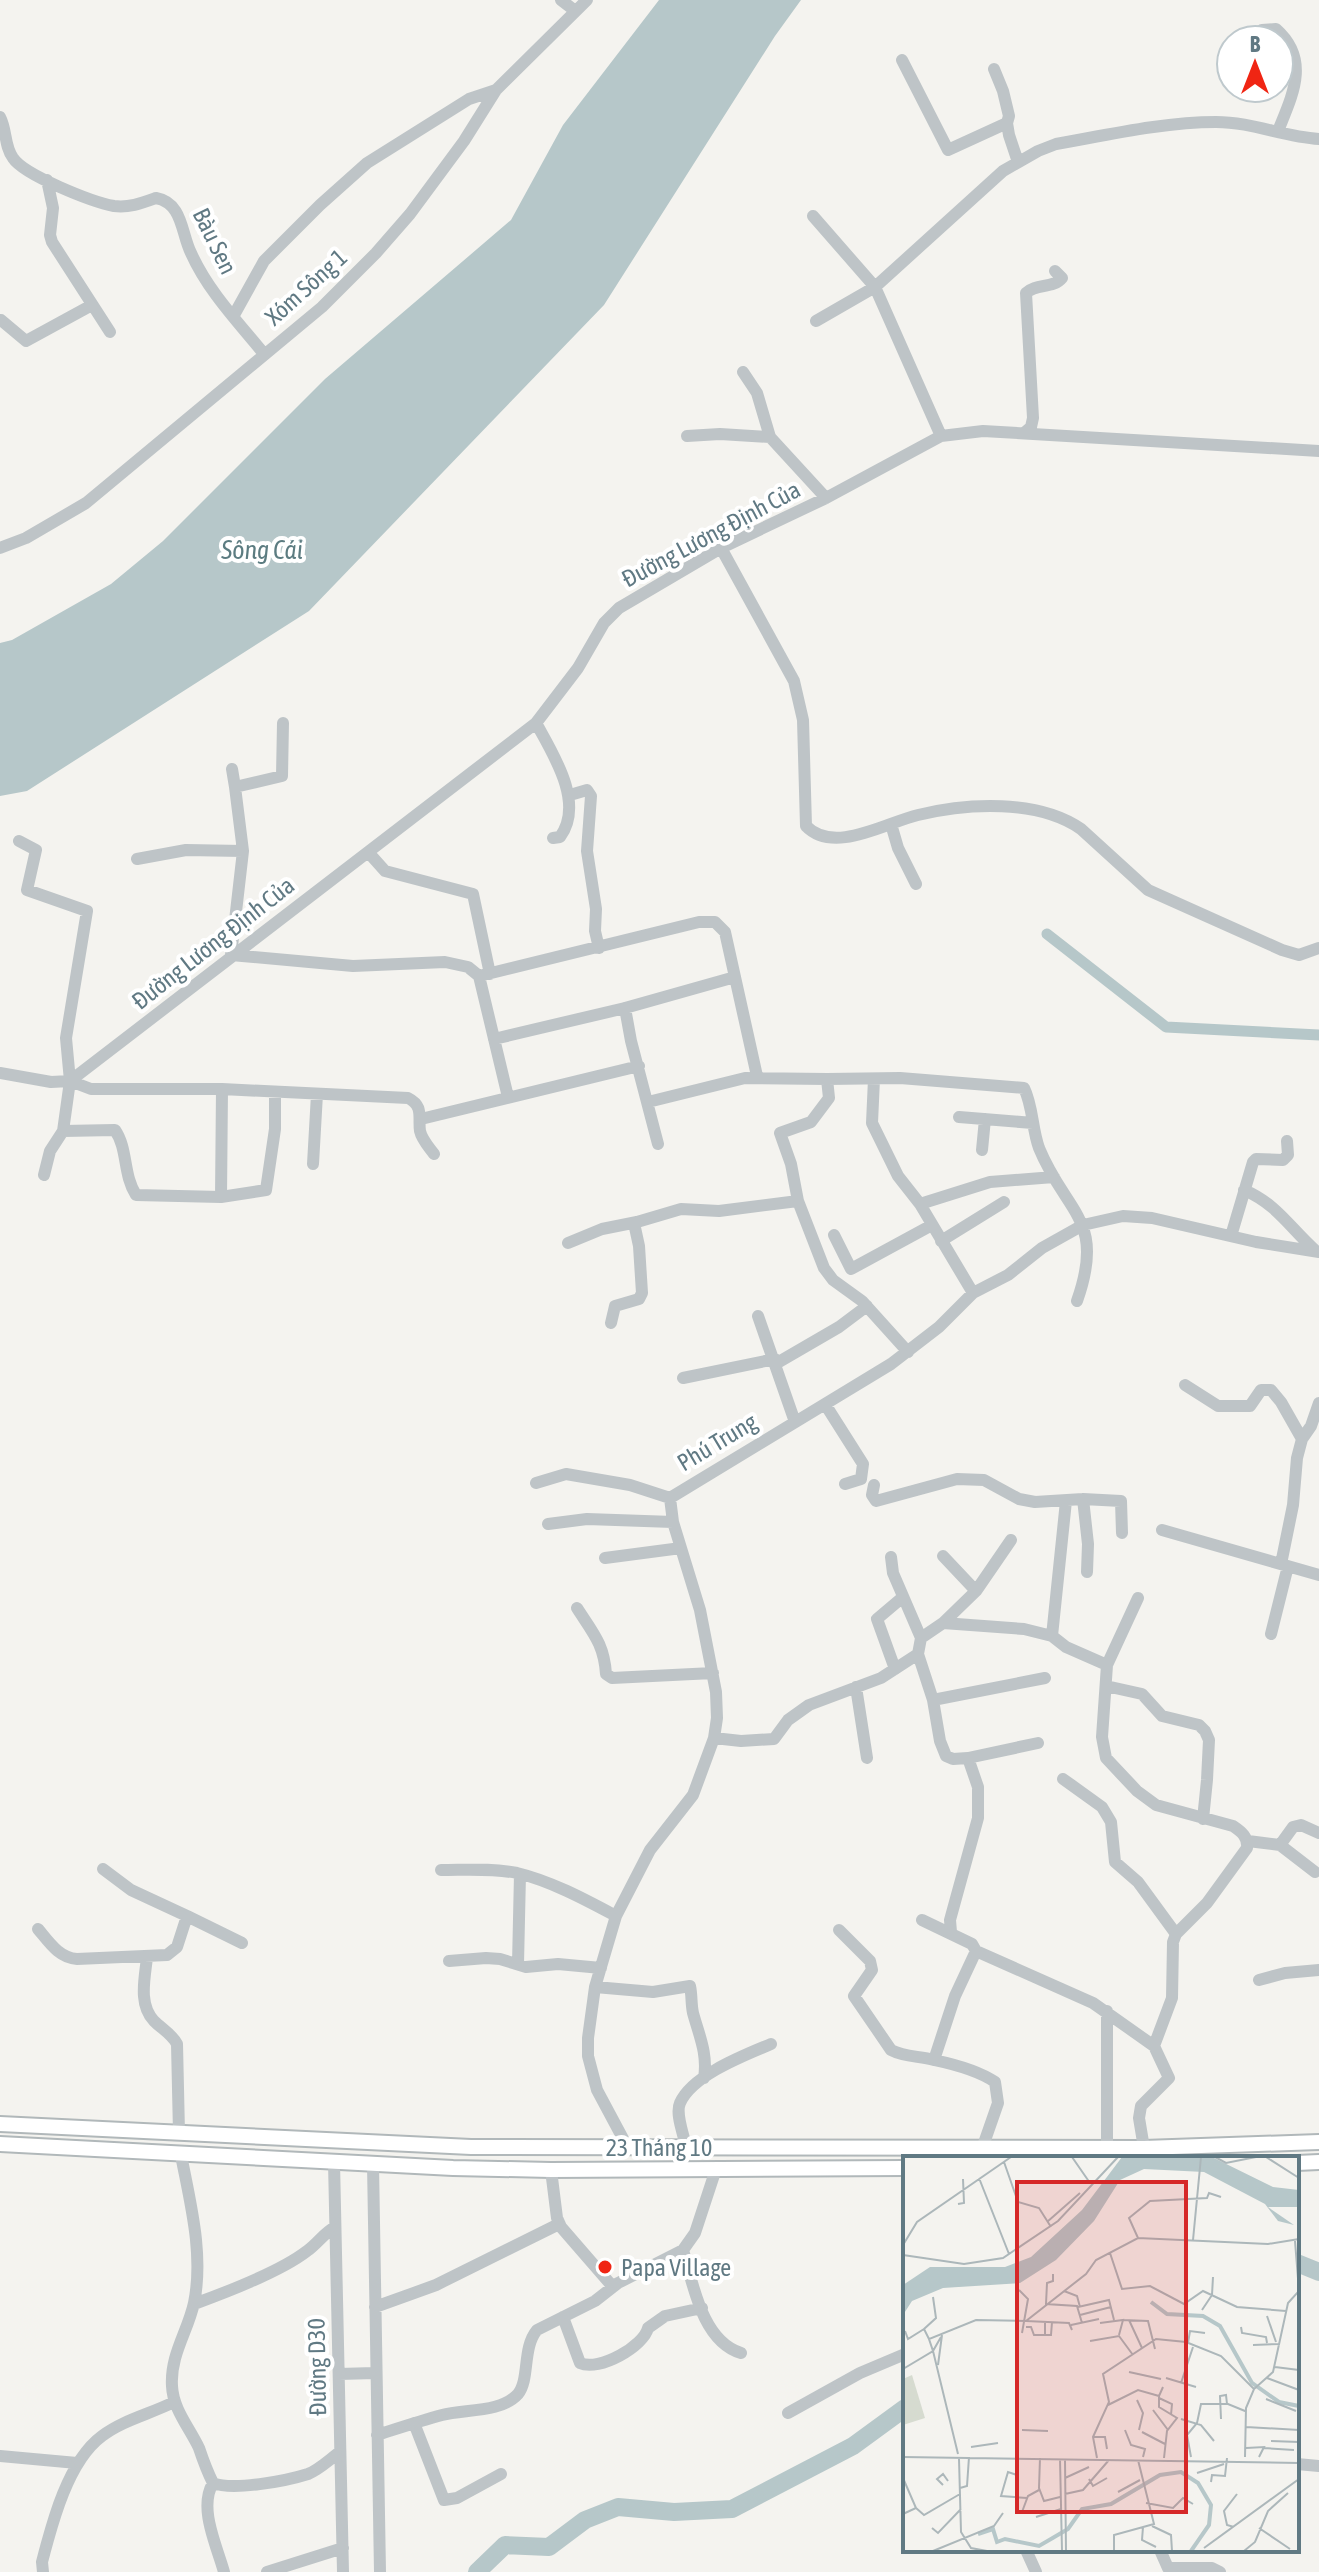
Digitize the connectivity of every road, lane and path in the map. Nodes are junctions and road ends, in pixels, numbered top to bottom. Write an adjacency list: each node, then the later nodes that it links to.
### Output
1 (561, 0): 3 (street)
2 (587, 0): 3 (street, Xóm Sông 1)
3 (574, 10): 6 (street, Xóm Sông 1)
4 (902, 60): 9 (street)
5 (994, 69): 9 (street)
6 (496, 90): 18 (street); 22 (street, Xóm Sông 1)
7 (1289, 104): 10 (street)
8 (0, 117): 13 (street, Bàu Sen)
9 (1007, 123): 12 (street)
10 (1278, 131): 11 (street); 12 (street)
11 (1319, 139)
12 (1018, 162): 16 (street)
13 (47, 180): 17 (street); 18 (street, Bàu Sen)
14 (813, 216): 16 (street)
15 (1055, 271): 24 (street)
16 (875, 287): 20 (street); 26 (street)
17 (92, 305): 19 (street); 21 (street)
18 (234, 315): 22 (street, Bàu Sen)
19 (1, 320)
20 (816, 321)
21 (110, 332)
22 (264, 354): 30 (street, Xóm Sông 1)
23 (743, 372): 27 (street)
24 (1024, 433): 26 (street, Đường Lương Định Của); 28 (street, Đường Lương Định Của)
25 (687, 436): 27 (street)
26 (941, 436): 29 (street, Đường Lương Định Của)
27 (770, 437): 29 (street)
28 (1319, 451)
29 (826, 498): 31 (street, Đường Lương Định Của)
30 (0, 548)
31 (721, 548): 33 (street, Đường Lương Định Của); 37 (street)
32 (283, 723): 35 (street)
33 (536, 723): 36 (street); 41 (street, Đường Lương Định Của)
34 (232, 769): 35 (street)
35 (235, 787): 40 (street)
36 (570, 795): 38 (street); 44 (street)
37 (891, 824): 43 (street); 45 (street)
38 (553, 838)
39 (19, 841): 56 (street)
40 (243, 851): 42 (street); 46 (street)
41 (368, 852): 46 (street, Đường Lương Định Của); 47 (street)
42 (137, 859)
43 (916, 884)
44 (599, 947): 47 (street); 48 (street)
45 (1319, 948)
46 (231, 955): 47 (street); 56 (street, Đường Lương Định Của)
47 (485, 975): 50 (street)
48 (735, 977): 49 (street); 53 (street)
49 (625, 1008): 50 (street); 51 (street)
50 (494, 1039): 60 (street)
51 (639, 1066): 60 (street); 61 (street)
52 (0, 1073): 56 (street)
53 (757, 1076): 54 (street); 61 (street)
54 (827, 1079): 55 (street); 76 (street)
55 (874, 1079): 65 (street); 78 (street)
56 (70, 1081): 57 (street); 66 (street)
57 (222, 1089): 58 (street); 75 (street)
58 (275, 1092): 59 (street); 75 (street)
59 (317, 1094): 63 (street); 71 (street)
60 (508, 1097): 63 (street)
61 (648, 1102): 68 (street)
62 (959, 1117): 64 (street)
63 (421, 1119): 70 (street)
64 (985, 1119): 65 (street); 69 (street)
65 (1033, 1123): 73 (street)
66 (63, 1131): 72 (street); 75 (street)
67 (1287, 1141): 74 (street)
68 (658, 1144)
69 (982, 1150)
70 (434, 1154)
71 (313, 1164)
72 (44, 1175)
73 (1054, 1177): 78 (street); 81 (street)
74 (1244, 1190): 83 (street); 86 (street)
75 (221, 1197)
76 (798, 1201): 79 (street); 89 (street)
77 (1004, 1202): 84 (street)
78 (920, 1204): 80 (street)
79 (634, 1223): 85 (street); 91 (street)
80 (932, 1225): 82 (street); 84 (street)
81 (1083, 1225): 83 (street, Phú Trung); 87 (street, Phú Trung); 88 (street)
82 (834, 1235)
83 (1231, 1236): 86 (street, Phú Trung)
84 (941, 1241): 87 (street)
85 (568, 1243)
86 (1318, 1251)
87 (973, 1293): 92 (street, Phú Trung)
88 (1077, 1301)
89 (867, 1306): 92 (street); 93 (street)
90 (758, 1316): 93 (street)
91 (611, 1323)
92 (908, 1352): 97 (street, Phú Trung)
93 (776, 1361): 94 (street); 98 (street)
94 (683, 1378)
95 (1185, 1385): 99 (street)
96 (1319, 1403): 99 (street)
97 (825, 1404): 98 (street, Phú Trung); 101 (street)
98 (795, 1422): 103 (street, Phú Trung)
99 (1302, 1439): 115 (street)
100 (536, 1483): 103 (street)
101 (845, 1484)
102 (874, 1485): 105 (street)
103 (670, 1498): 106 (street, Phú Trung)
104 (1083, 1499): 105 (street); 109 (street); 116 (street)
105 (1066, 1501): 124 (street)
106 (673, 1522): 107 (street); 111 (street, Phú Trung)
107 (548, 1524)
108 (1162, 1530): 115 (street)
109 (1122, 1533)
110 (1011, 1540): 118 (street)
111 (681, 1548): 114 (street); 129 (street, Phú Trung)
112 (943, 1556): 118 (street)
113 (891, 1557): 119 (street)
114 (605, 1558)
115 (1284, 1565): 117 (street); 123 (street)
116 (1087, 1572)
117 (1319, 1575)
118 (976, 1591): 122 (street)
119 (903, 1597): 125 (street); 128 (street)
120 (1138, 1598): 127 (street)
121 (577, 1608): 129 (street)
122 (943, 1623): 124 (street); 125 (street)
123 (1271, 1634)
124 (1052, 1636): 127 (street)
125 (921, 1638): 126 (street)
126 (918, 1654): 128 (street); 133 (street)
127 (1107, 1665): 131 (street)
128 (895, 1669): 132 (street)
129 (713, 1673): 134 (street, Phú Trung)
130 (1045, 1678): 133 (street)
131 (1106, 1686): 139 (street); 139 (street)
132 (856, 1687): 134 (street); 136 (street)
133 (933, 1700): 137 (street)
134 (714, 1738): 148 (street, Phú Trung)
135 (1038, 1743): 137 (street)
136 (867, 1758)
137 (968, 1758): 152 (street)
138 (1063, 1779): 153 (street)
139 (1203, 1819): 141 (street)
140 (1319, 1833): 142 (street)
141 (1248, 1841): 142 (street); 153 (street)
142 (1280, 1845): 145 (street)
143 (103, 1869): 147 (street)
144 (441, 1870): 146 (street)
145 (1315, 1872)
146 (520, 1874): 148 (street); 158 (street)
147 (187, 1916): 154 (street); 156 (street)
148 (616, 1916): 159 (street, Phú Trung)
149 (922, 1920): 152 (street)
150 (38, 1929): 156 (street)
151 (839, 1930): 166 (street)
152 (951, 1932): 155 (street)
153 (1176, 1934): 165 (street)
154 (242, 1943)
155 (976, 1951): 163 (street); 166 (street)
156 (147, 1957): 169 (street)
157 (449, 1961): 158 (street)
158 (518, 1964): 159 (street)
159 (601, 1968): 162 (street, Phú Trung)
160 (1319, 1970): 161 (street)
161 (1259, 1980)
162 (595, 1987): 167 (street); 177 (street, Phú Trung)
163 (1107, 2011): 165 (street); 176 (street)
164 (771, 2044): 167 (street)
165 (1154, 2046): 178 (street)
166 (934, 2060): 174 (street)
167 (704, 2078): 175 (street)
168 (0, 2124): 169 (main road, 23 Tháng 10)
169 (179, 2133): 170 (main road, 23 Tháng 10); 180 (main road)
170 (334, 2140): 171 (main road, 23 Tháng 10); 181 (main road)
171 (373, 2142): 177 (main road, 23 Tháng 10); 184 (main road)
172 (1319, 2142): 178 (main road, 23 Tháng 10)
173 (0, 2144): 180 (main road, 23 Tháng 10)
174 (983, 2146): 176 (main road, 23 Tháng 10); 179 (main road, 23 Tháng 10)
175 (686, 2147): 177 (main road, 23 Tháng 10); 179 (main road, 23 Tháng 10)
176 (1107, 2147): 178 (main road, 23 Tháng 10)
177 (628, 2148)
178 (1144, 2148)
179 (944, 2152)
180 (181, 2155): 181 (main road, 23 Tháng 10); 192 (street)
181 (334, 2162): 184 (main road, 23 Tháng 10); 189 (street, Đường D30)
182 (1319, 2162): 183 (main road)
183 (1299, 2163)
184 (373, 2164): 187 (main road, 23 Tháng 10); 193 (street)
185 (903, 2168): 186 (main road, 23 Tháng 10)
186 (716, 2169): 187 (main road, 23 Tháng 10); 190 (street)
187 (551, 2170): 188 (street)
188 (559, 2224): 191 (street); 193 (street)
189 (335, 2227): 192 (street); 199 (street, Đường D30)
190 (683, 2250): 191 (street); 194 (street)
191 (613, 2287): 195 (street)
192 (194, 2304): 200 (street)
193 (375, 2307): 198 (street)
194 (702, 2308): 195 (street); 196 (street)
195 (563, 2317): 202 (street)
196 (741, 2353)
197 (903, 2355): 201 (street)
198 (375, 2373): 199 (street); 203 (street)
199 (339, 2374): 204 (street, Đường D30)
200 (174, 2402): 206 (street); 210 (street)
201 (788, 2413)
202 (414, 2423): 203 (street); 209 (street)
203 (377, 2435): 218 (street)
204 (340, 2452): 210 (street); 211 (street, Đường D30)
205 (0, 2456): 206 (street)
206 (77, 2463): 214 (street)
207 (1299, 2464): 208 (street)
208 (1319, 2466)
209 (501, 2474)
210 (213, 2483): 215 (street)
211 (343, 2548): 216 (street); 217 (street, Đường D30)
212 (1027, 2552): 219 (street)
213 (1161, 2552): 220 (street)
214 (43, 2572)
215 (224, 2572)
216 (267, 2572)
217 (343, 2572)
218 (380, 2572)
219 (1036, 2572)
220 (1220, 2572)

